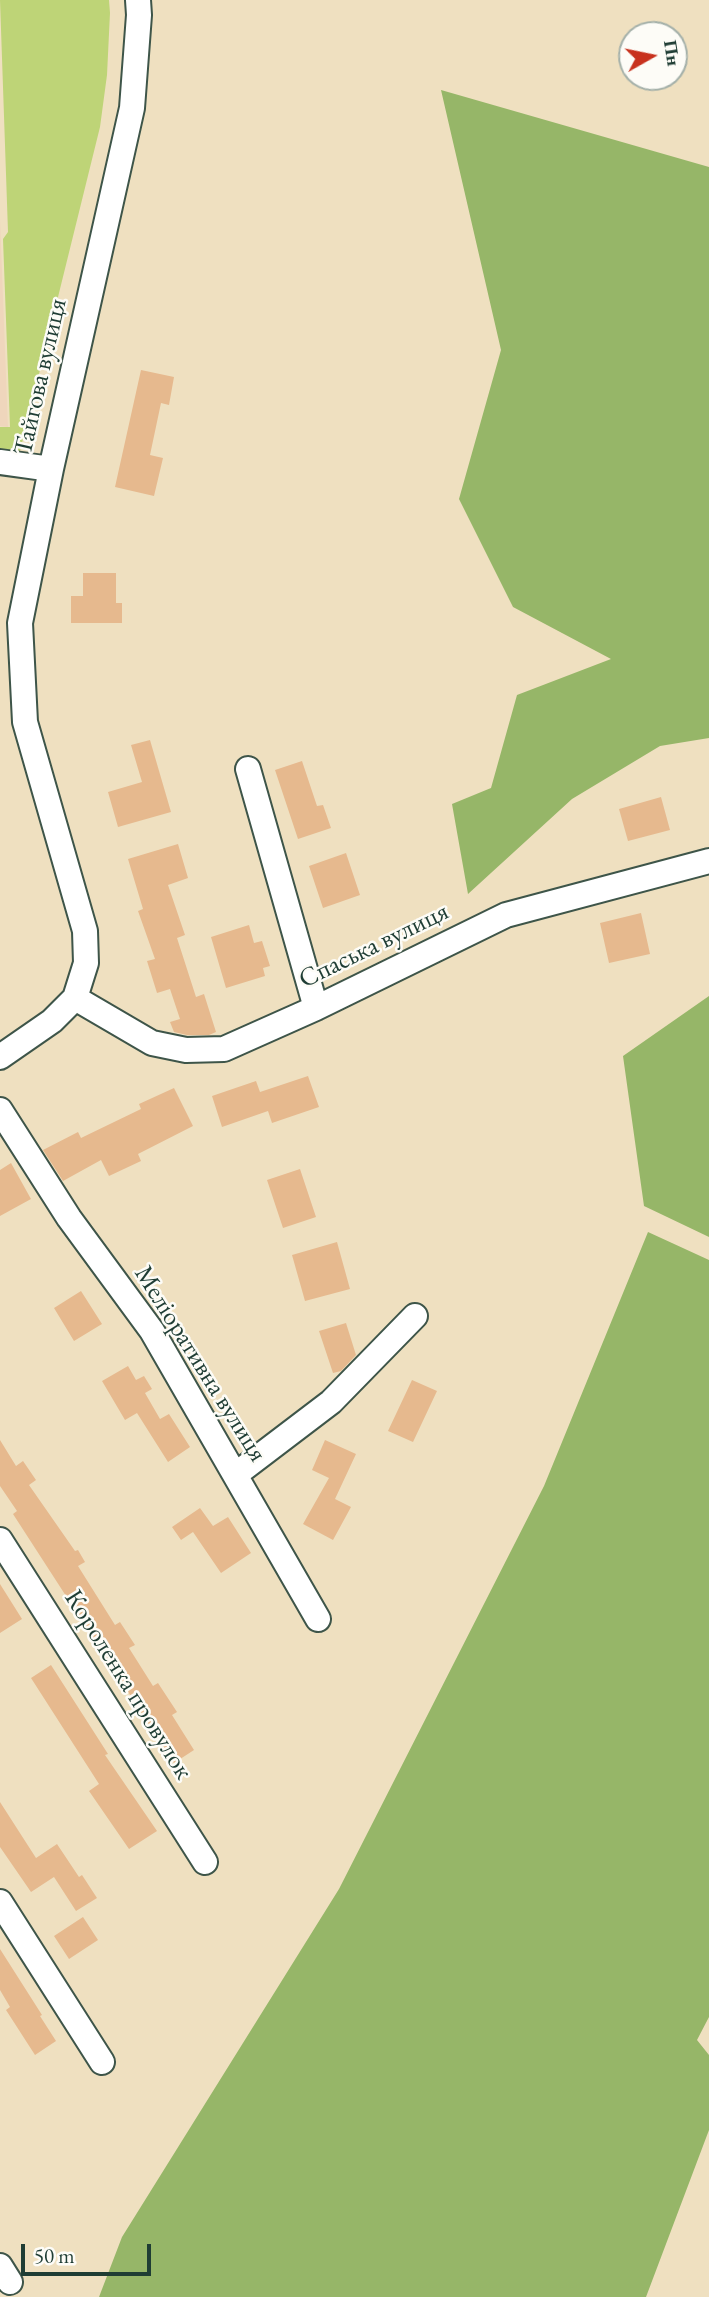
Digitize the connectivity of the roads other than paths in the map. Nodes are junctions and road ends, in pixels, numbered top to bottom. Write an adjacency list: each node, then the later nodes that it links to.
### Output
1 (138, 0): 3 (street, Тайгова вулиця)
2 (0, 462): 3 (street)
3 (51, 469): 6 (street, Тайгова вулиця)
4 (248, 769): 7 (street)
5 (709, 860): 7 (street, Спаська вулиця)
6 (75, 998): 7 (street, Спаська вулиця); 8 (street, Тайгова вулиця)
7 (316, 1008)
8 (0, 1057)
9 (0, 1110): 11 (street, Меліоративна вулиця)
10 (415, 1316): 11 (street)
11 (235, 1475): 13 (street, Меліоративна вулиця)
12 (0, 1540): 14 (street, Короленка провулок)
13 (318, 1619)
14 (205, 1862)
15 (0, 1902): 16 (street)
16 (102, 2062)

